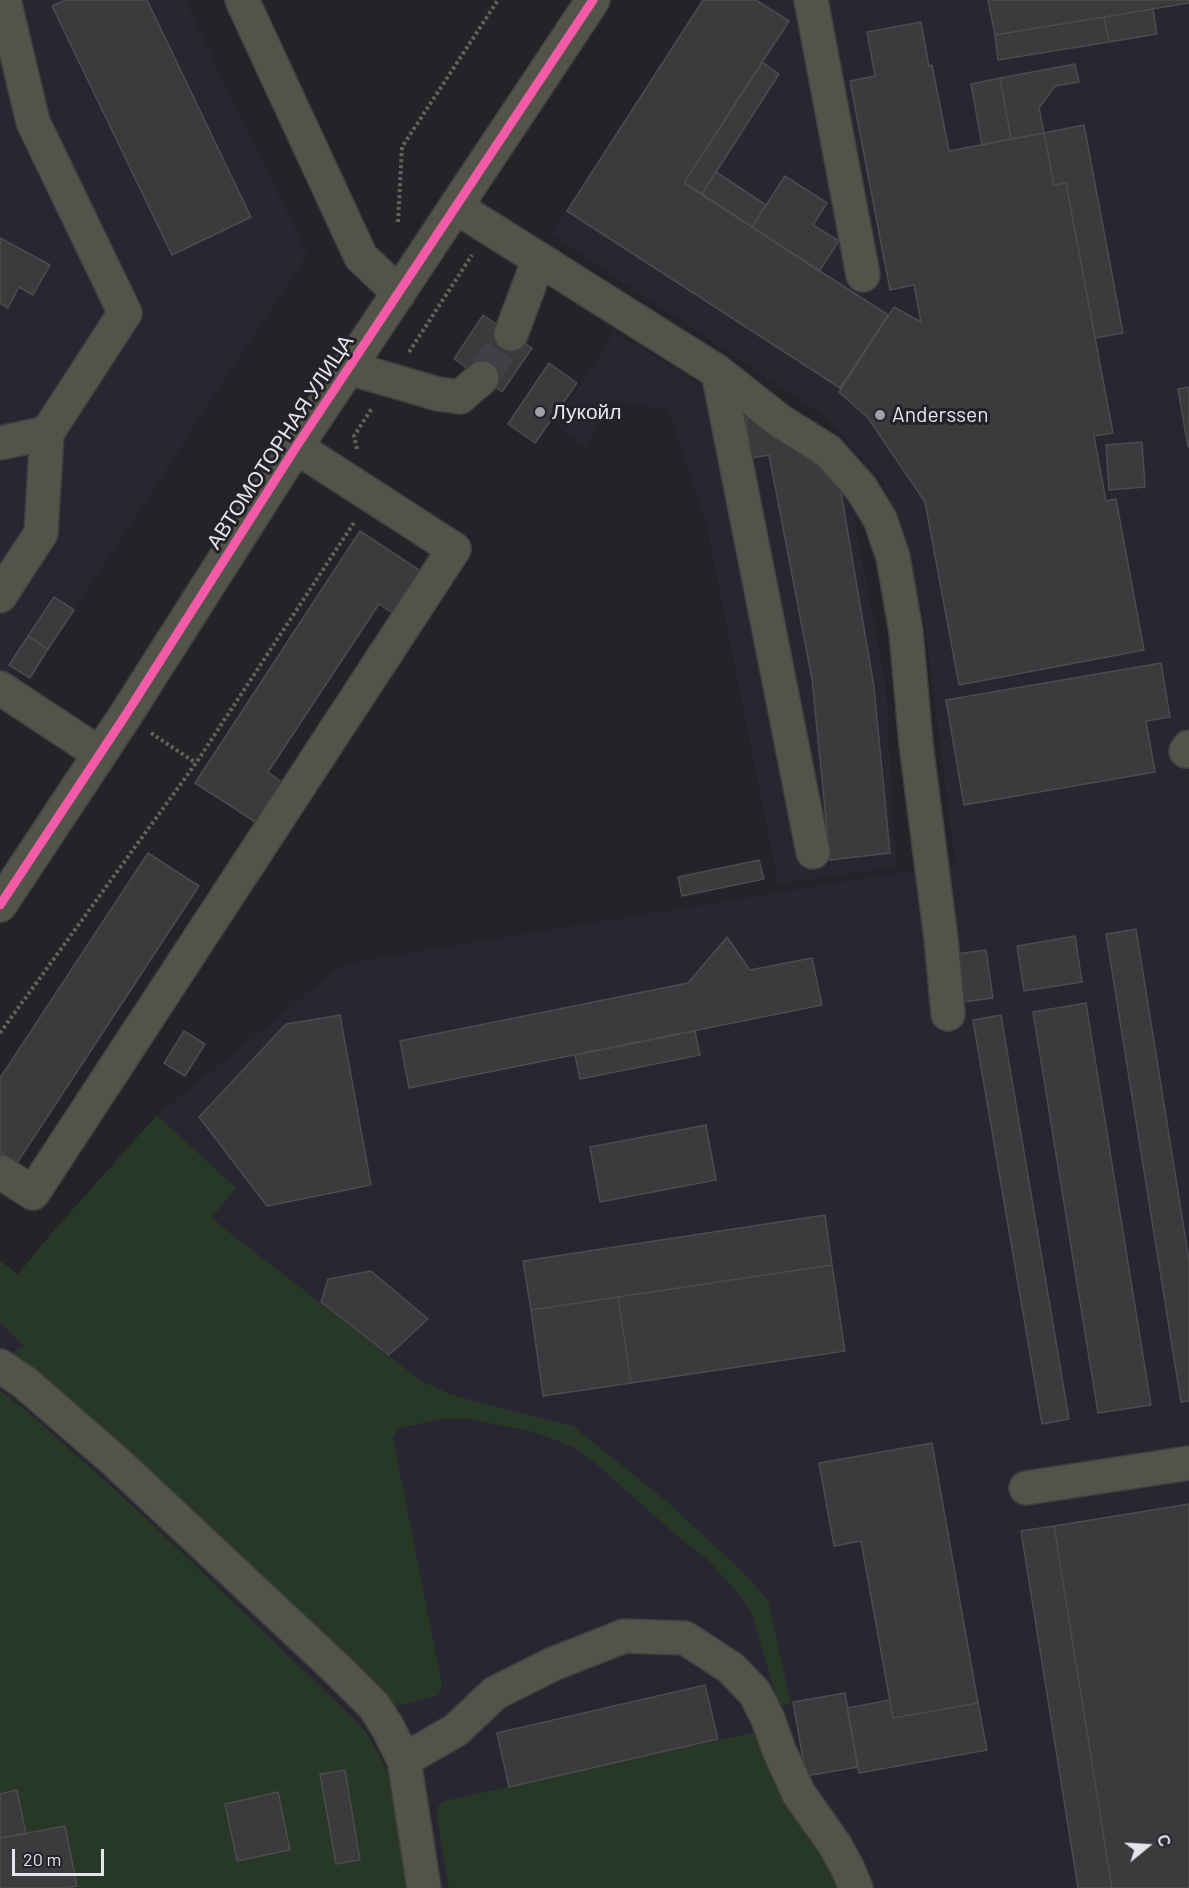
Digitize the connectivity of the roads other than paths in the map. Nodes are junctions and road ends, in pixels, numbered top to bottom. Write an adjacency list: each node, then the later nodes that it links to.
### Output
1 (4, 0): 13 (street)
2 (242, 0): 8 (street)
3 (593, 0): 5 (street, АВТОМОТОРНАЯ УЛИЦА)
4 (812, 0): 7 (street)
5 (456, 207): 6 (street); 8 (street, АВТОМОТОРНАЯ УЛИЦА)
6 (538, 259): 9 (street); 11 (street)
7 (863, 275)
8 (399, 293): 10 (street, АВТОМОТОРНАЯ УЛИЦА)
9 (511, 334)
10 (349, 368): 12 (street); 15 (street, АВТОМОТОРНАЯ УЛИЦА)
11 (718, 372): 19 (street); 21 (street)
12 (482, 378)
13 (47, 433): 14 (street); 16 (street)
14 (0, 443)
15 (296, 447): 18 (street, АВТОМОТОРНАЯ УЛИЦА); 22 (street)
16 (0, 596)
17 (0, 688): 18 (street)
18 (100, 754): 20 (street, АВТОМОТОРНАЯ УЛИЦА)
19 (813, 852)
20 (0, 905)
21 (948, 1014)
22 (0, 1172)
23 (0, 1366): 26 (street)
24 (1189, 1463): 25 (street)
25 (1026, 1488)
26 (404, 1760): 27 (street); 28 (street)
27 (424, 1888)
28 (856, 1888)

